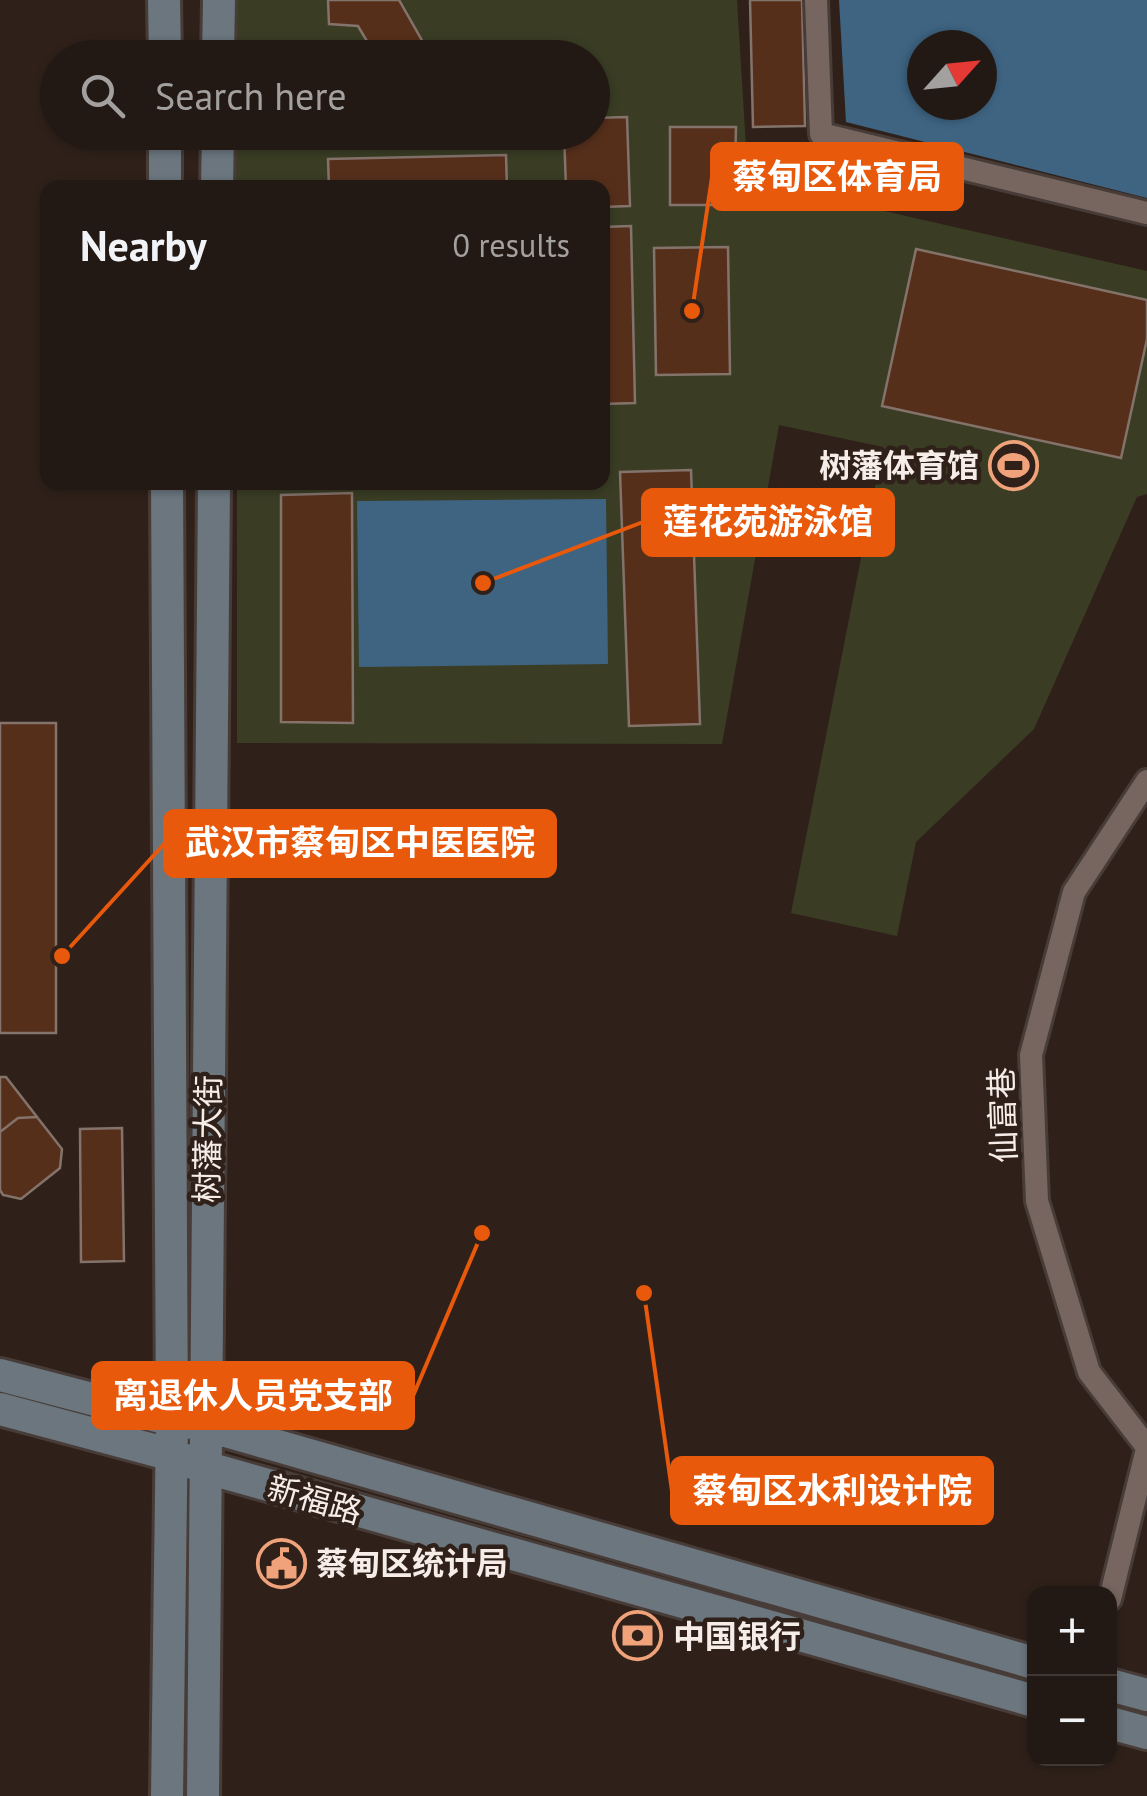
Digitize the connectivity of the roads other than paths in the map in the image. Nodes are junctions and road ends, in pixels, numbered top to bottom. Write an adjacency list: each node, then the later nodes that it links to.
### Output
1 (164, 0): 4 (street)
2 (219, 0): 5 (street)
3 (816, 0): 10 (street)
4 (164, 40)
5 (218, 40)
6 (165, 150): 8 (street)
7 (218, 150): 9 (street)
8 (165, 180)
9 (217, 180)
10 (1147, 214)
11 (167, 490): 16 (street, 树藩大街)
12 (214, 490): 17 (street, 树藩大街)
13 (1147, 780): 18 (street, 仙富巷)
14 (0, 1375): 16 (street, 新福路)
15 (0, 1410): 19 (street, 新福路)
16 (172, 1420): 17 (street, 新福路); 19 (street, 树藩大街)
17 (205, 1425): 20 (street, 树藩大街); 22 (street, 新福路)
18 (1147, 1448): 21 (street, 仙富巷)
19 (172, 1455): 20 (street, 新福路); 28 (street, 树藩大街)
20 (204, 1468): 25 (street, 新福路); 29 (street, 树藩大街)
21 (1113, 1586)
22 (1027, 1661)
23 (1117, 1687): 24 (street)
24 (1147, 1696)
25 (1027, 1700)
26 (1117, 1724): 27 (street)
27 (1147, 1733)
28 (167, 1796)
29 (203, 1796)

